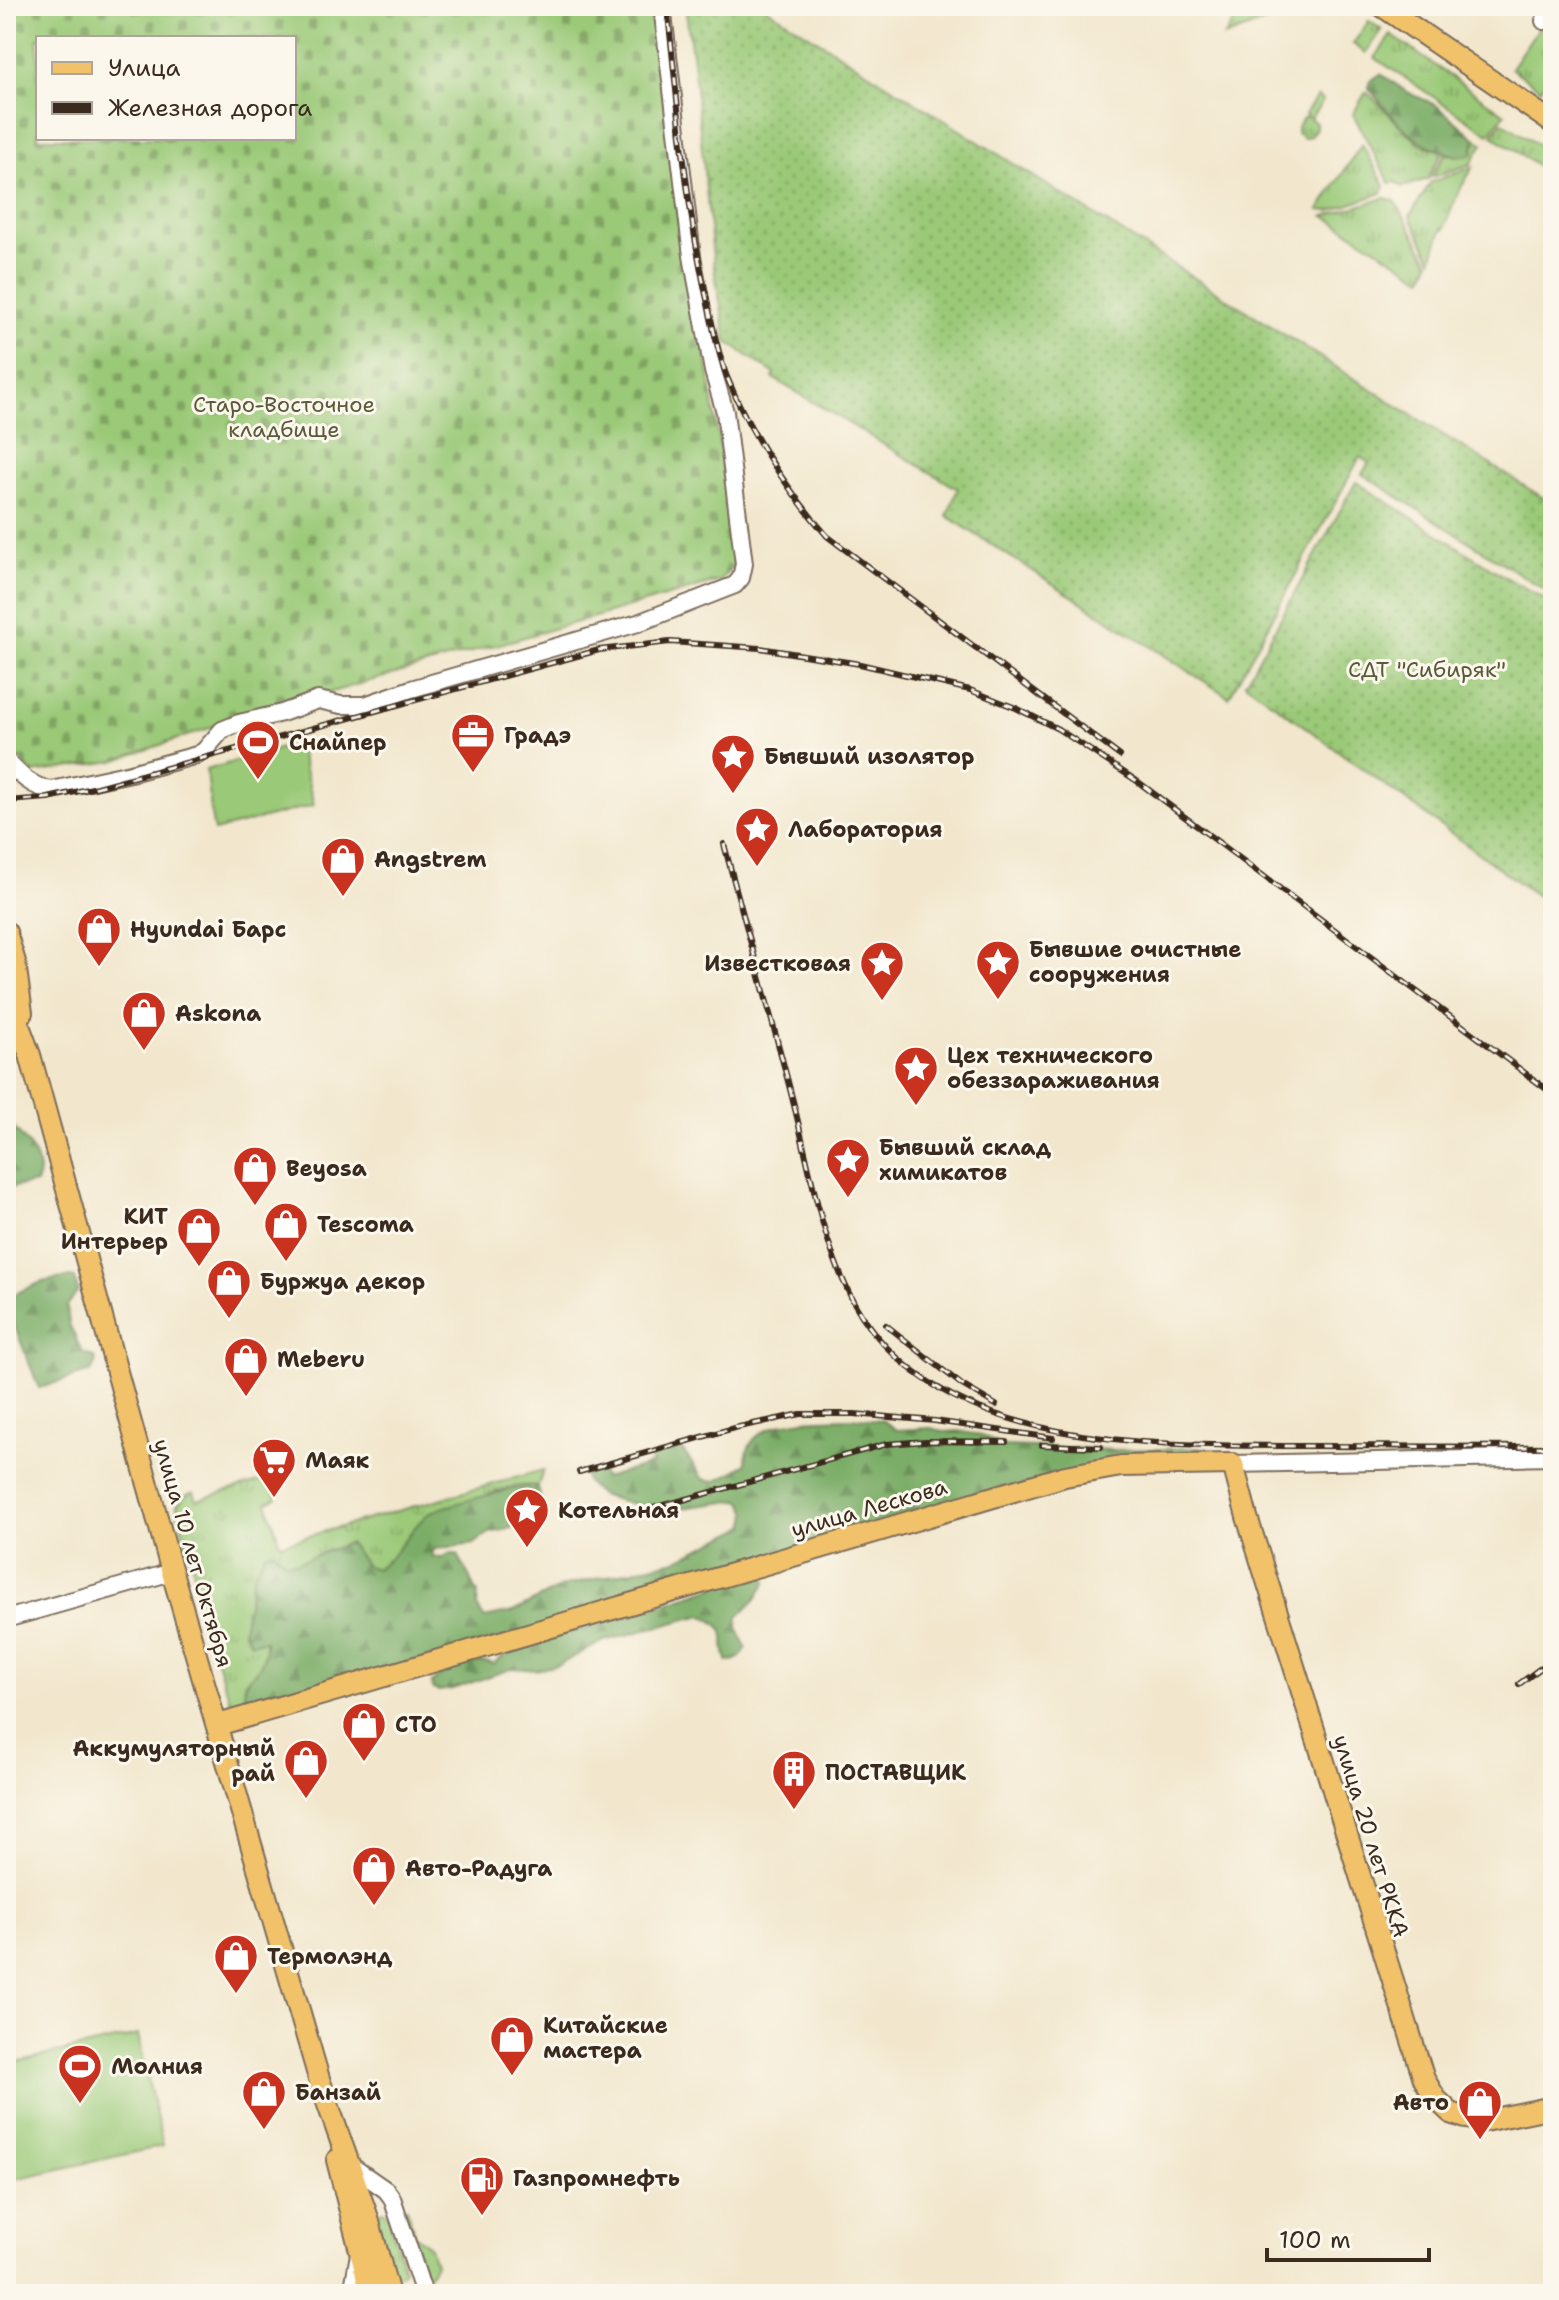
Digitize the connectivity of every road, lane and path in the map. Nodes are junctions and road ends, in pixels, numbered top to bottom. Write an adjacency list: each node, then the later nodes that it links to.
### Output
1 (662, 6): 4 (street)
2 (1386, 8): 3 (main road)
3 (1553, 123)
4 (6, 760)
5 (6, 932): 7 (main road, улица 10 лет Октября)
6 (6, 991): 7 (main road, улица 10 лет Октября)
7 (24, 1037): 10 (main road, улица 10 лет Октября)
8 (1553, 1457): 9 (street, улица Лескова)
9 (1233, 1464): 12 (main road, улица Лескова); 14 (main road, улица 20 лет РККА)
10 (172, 1572): 11 (street); 12 (main road, улица 10 лет Октября)
11 (6, 1619)
12 (218, 1725): 13 (main road, улица 10 лет Октября)
13 (320, 2082): 15 (main road, улица 10 лет Октября); 16 (main road, улица 10 лет Октября)
14 (1553, 2107)
15 (350, 2165): 17 (street); 20 (main road, улица 10 лет Октября)
16 (359, 2253): 18 (street); 19 (main road, улица 10 лет Октября)
17 (418, 2293)
18 (352, 2294)
19 (371, 2294)
20 (389, 2294)

